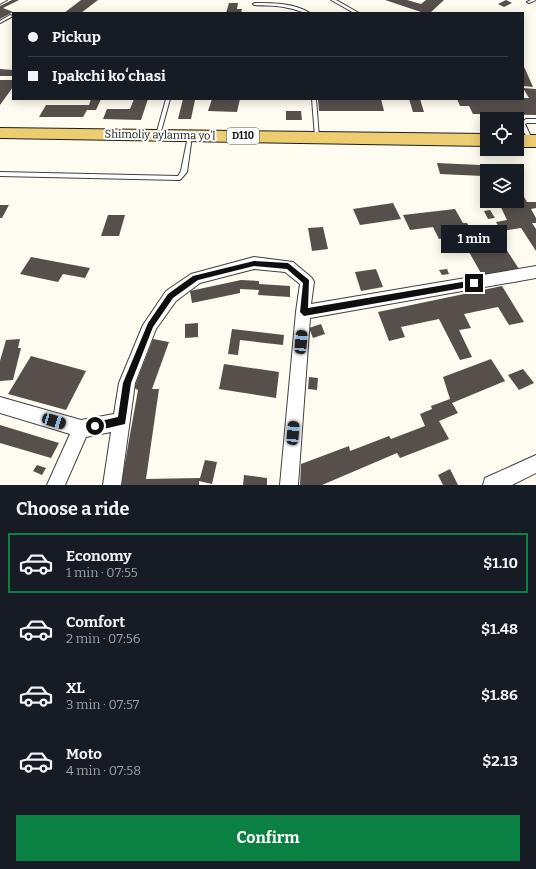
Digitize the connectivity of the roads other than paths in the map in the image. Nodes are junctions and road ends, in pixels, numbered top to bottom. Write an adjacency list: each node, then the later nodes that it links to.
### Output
1 (4, 0): 4 (street)
2 (333, 0): 8 (lane)
3 (534, 0): 5 (lane)
4 (0, 2)
5 (529, 2)
6 (255, 4): 7 (lane)
7 (306, 12)
8 (355, 12)
9 (11, 16): 10 (lane)
10 (0, 22)
11 (168, 100): 15 (lane)
12 (314, 100): 17 (lane)
13 (536, 121): 19 (lane)
14 (0, 132): 15 (main road, Shimoliy aylanma yoʻl / D110)
15 (158, 135): 16 (main road, Shimoliy aylanma yoʻl / D110)
16 (190, 136): 17 (main road, Shimoliy aylanma yoʻl / D110); 20 (lane)
17 (316, 138): 18 (main road, Shimoliy aylanma yoʻl / D110)
18 (480, 140)
19 (528, 141)
20 (0, 174)
21 (536, 272): 22 (street)
22 (304, 312): 24 (street); 29 (street)
23 (0, 405): 25 (street)
24 (122, 421): 25 (street); 28 (street)
25 (81, 429): 27 (street)
26 (536, 464): 30 (street)
27 (56, 485)
28 (112, 485)
29 (289, 485)
30 (492, 485)

